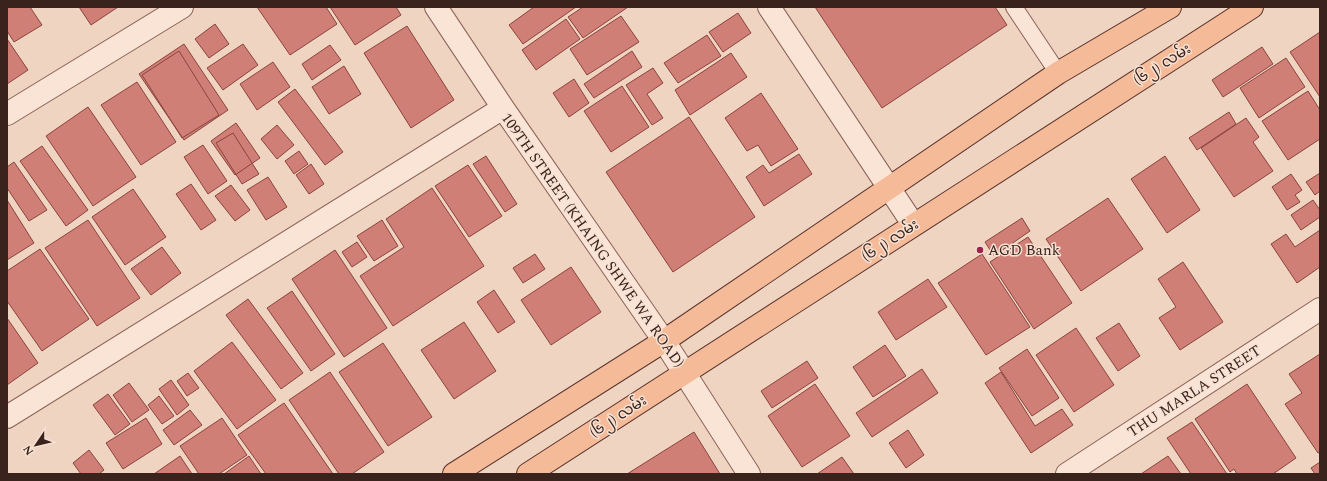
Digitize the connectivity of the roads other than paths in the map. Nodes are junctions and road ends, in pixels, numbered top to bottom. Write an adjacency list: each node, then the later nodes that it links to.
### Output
1 (182, 7): 9 (street)
2 (436, 7): 8 (street, 109TH STREET (KHAING SHWE WA ROAD))
3 (770, 7): 10 (street)
4 (1014, 7): 7 (lane)
5 (1170, 7): 7 (main road)
6 (1252, 7): 11 (main road, (၆၂) လမ်း)
7 (1058, 73): 10 (main road)
8 (503, 108): 13 (street, 109TH STREET (KHAING SHWE WA ROAD)); 15 (street)
9 (7, 114)
10 (890, 188): 11 (street); 13 (main road)
11 (914, 224): 14 (main road, (၆၂) လမ်း)
12 (1320, 309): 19 (street, THU MARLA STREET)
13 (664, 341): 14 (street, 109TH STREET (KHAING SHWE WA ROAD)); 16 (main road)
14 (685, 374): 17 (main road, (၆၂) လမ်း); 18 (street, 109TH STREET (KHAING SHWE WA ROAD))
15 (7, 417)
16 (454, 474)
17 (528, 474)
18 (749, 474)
19 (1067, 474)

